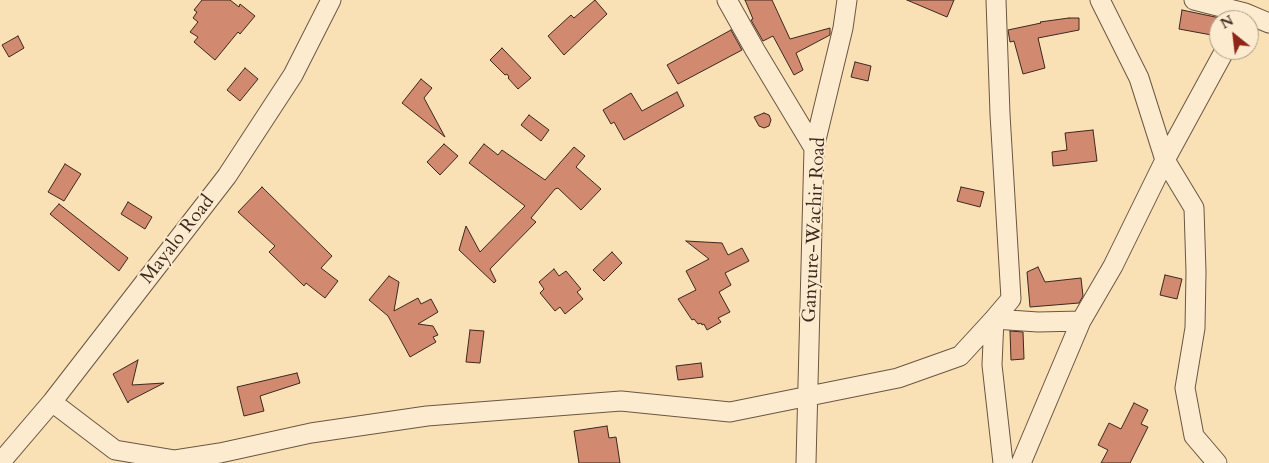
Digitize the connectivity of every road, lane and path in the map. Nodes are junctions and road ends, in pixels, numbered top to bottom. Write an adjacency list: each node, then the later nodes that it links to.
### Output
1 (331, 0): 14 (street, Mayalo Road)
2 (728, 0): 9 (street)
3 (847, 0): 9 (street, Ganyure-Wachir Road)
4 (996, 0): 11 (street)
5 (1100, 0): 10 (street)
6 (1194, 0): 7 (street)
7 (1241, 10)
8 (1220, 60): 10 (street)
9 (814, 148): 13 (street, Ganyure-Wachir Road)
10 (1165, 160): 12 (street); 19 (street)
11 (994, 319): 12 (street); 13 (street); 17 (street)
12 (1081, 321): 18 (street)
13 (808, 396): 14 (street); 16 (street, Ganyure-Wachir Road)
14 (52, 402): 15 (street, Mayalo Road)
15 (0, 463)
16 (806, 463)
17 (1003, 463)
18 (1021, 463)
19 (1217, 463)

